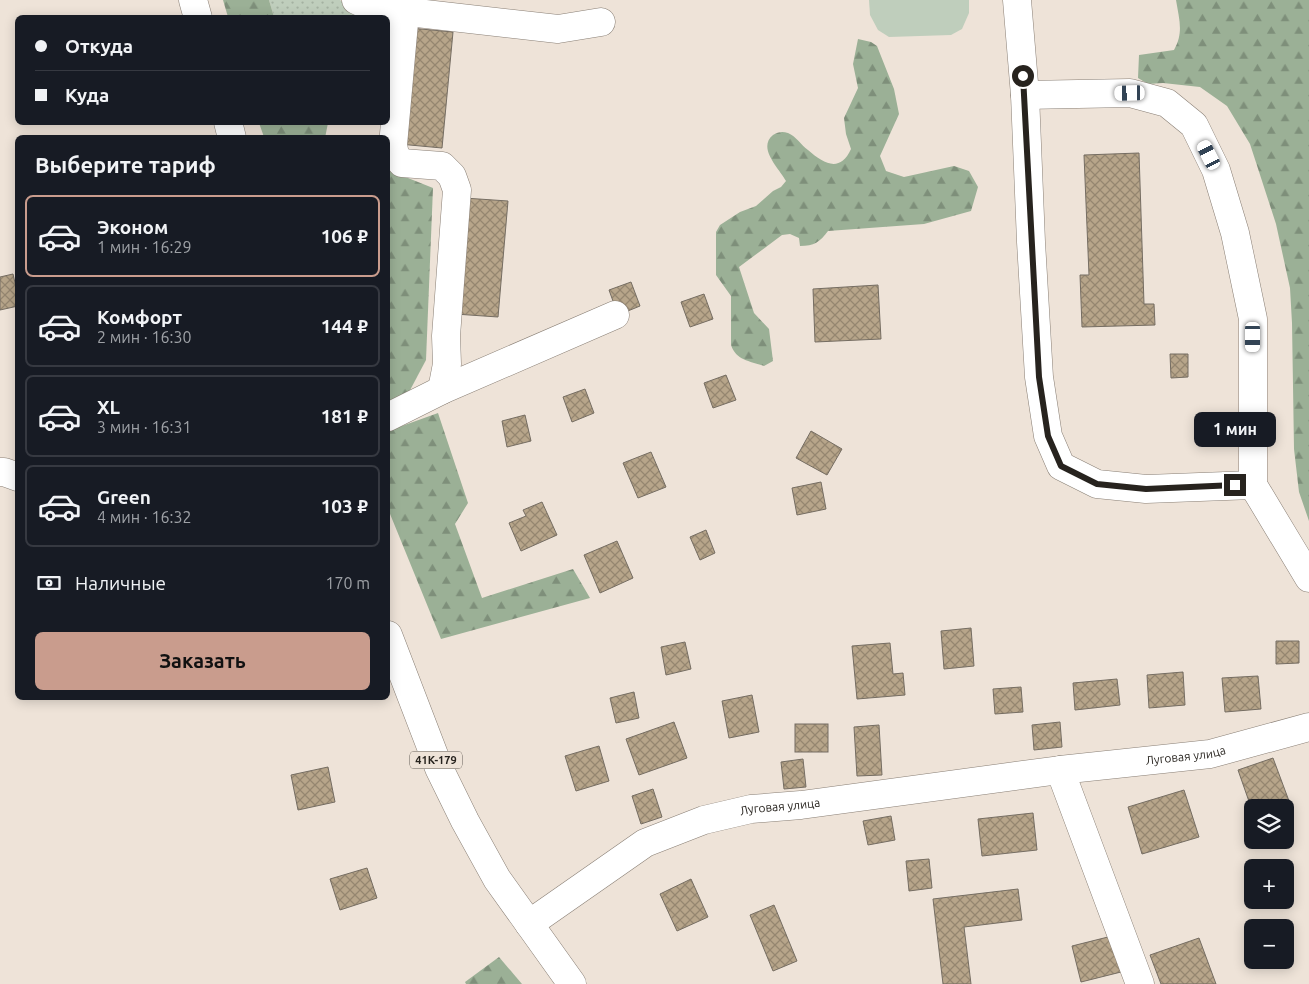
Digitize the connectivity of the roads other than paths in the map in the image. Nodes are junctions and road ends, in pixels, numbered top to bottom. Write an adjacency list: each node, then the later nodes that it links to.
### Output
1 (193, 0): 6 (street)
2 (356, 0): 5 (street)
3 (1017, 0): 8 (street)
4 (449, 8): 5 (street); 7 (street)
5 (405, 12): 10 (street)
6 (197, 15)
7 (601, 22)
8 (1025, 95): 14 (street); 14 (street)
9 (615, 315): 10 (street)
10 (442, 390): 11 (street)
11 (390, 416)
12 (0, 472): 13 (street)
13 (15, 476)
14 (1253, 485): 15 (street)
15 (1309, 578)
16 (390, 640): 19 (street, 41К-179)
17 (1309, 727): 18 (street, Луговая улица)
18 (1060, 770): 19 (street, Луговая улица); 21 (street)
19 (522, 914): 20 (street)
20 (572, 984)
21 (1140, 984)

